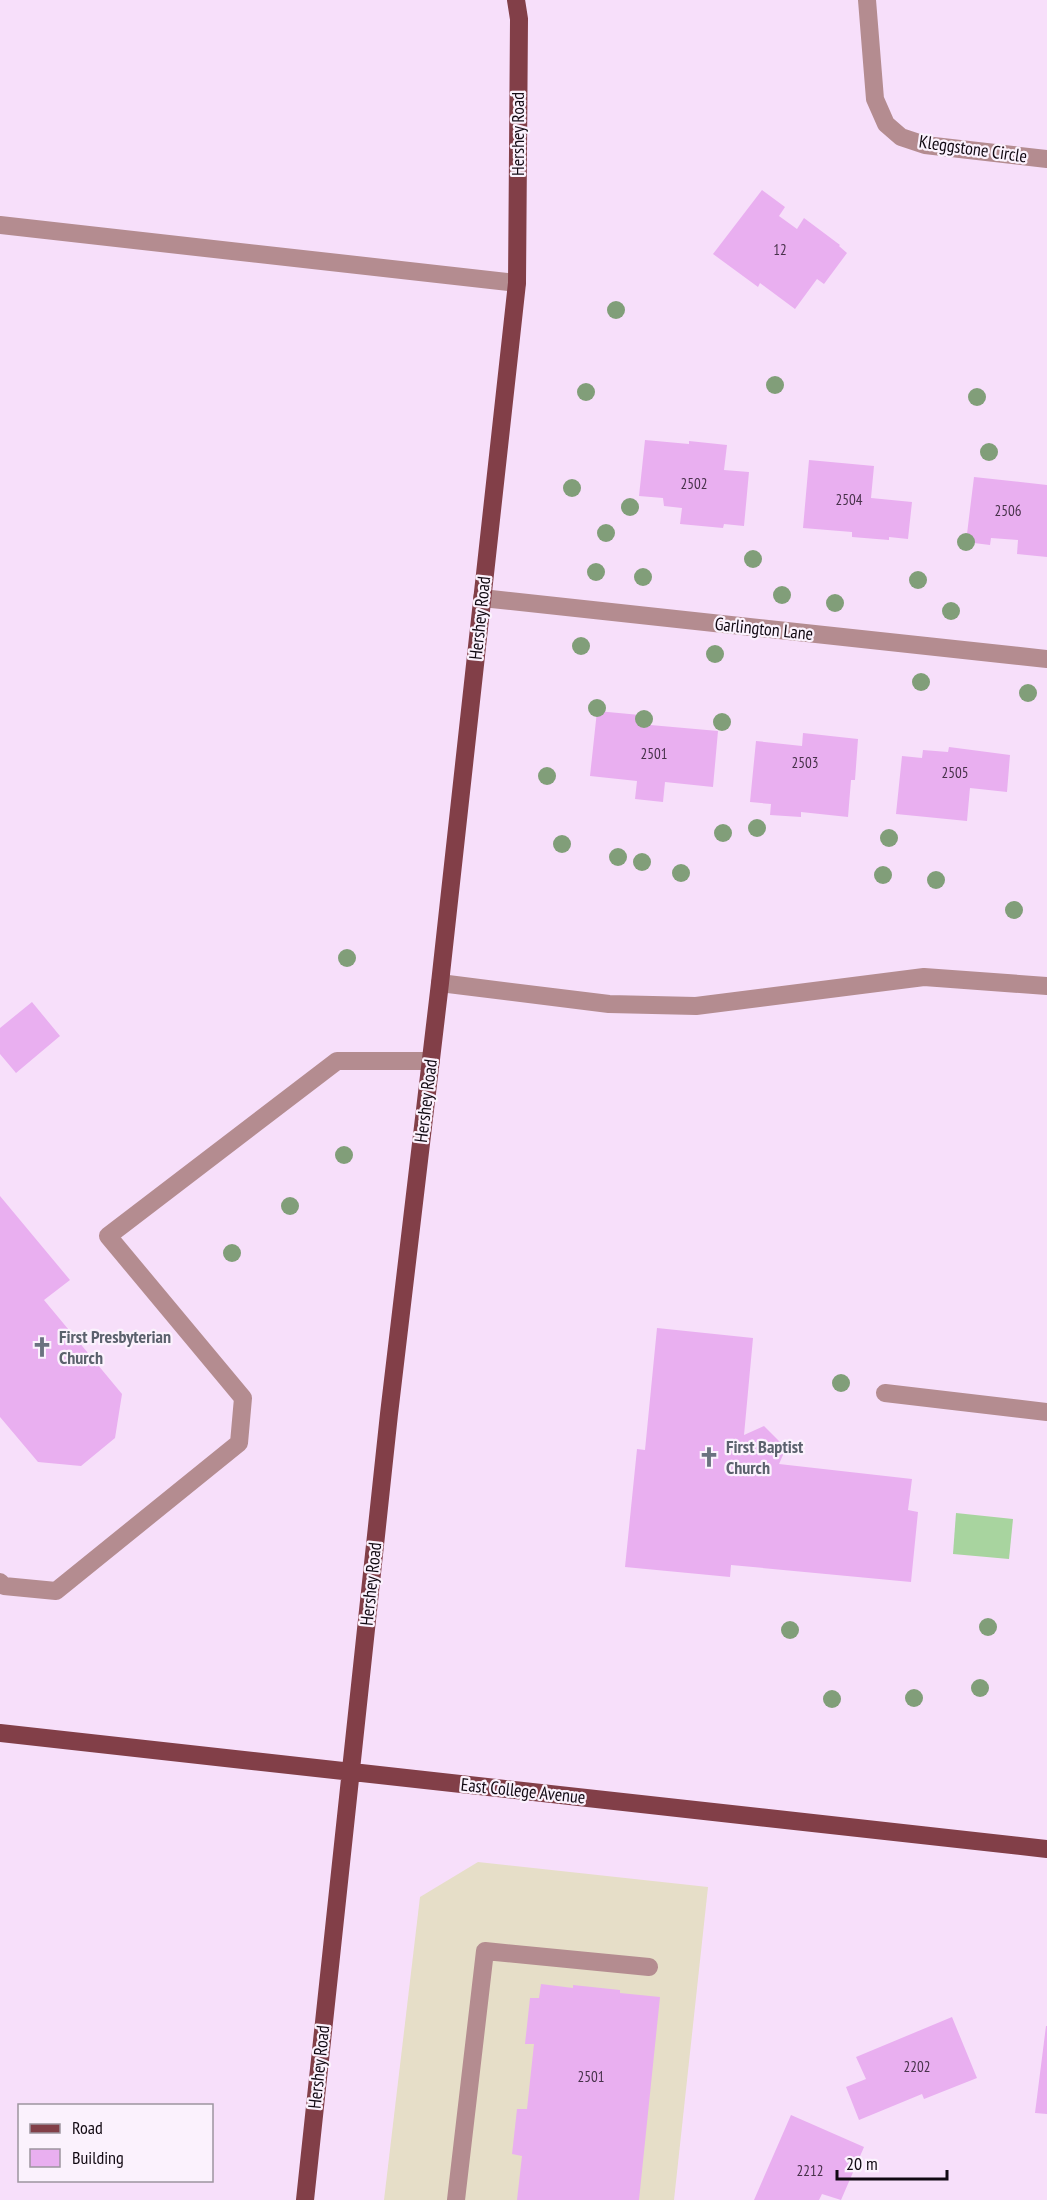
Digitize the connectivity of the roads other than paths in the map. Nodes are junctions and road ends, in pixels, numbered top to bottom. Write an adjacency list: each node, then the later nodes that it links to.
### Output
1 (516, 0): 5 (main road, Hershey Road)
2 (867, 0): 3 (street, Kleggstone Circle)
3 (1047, 159)
4 (0, 225): 5 (street)
5 (517, 283): 6 (main road, Hershey Road)
6 (482, 598): 7 (street, Garlington Lane); 8 (main road, Hershey Road)
7 (1047, 658)
8 (440, 983): 9 (street); 10 (main road, Hershey Road)
9 (1047, 986)
10 (431, 1061): 13 (street); 15 (main road, Hershey Road)
11 (885, 1394): 12 (street)
12 (1047, 1412)
13 (0, 1582)
14 (0, 1733): 15 (main road, East College Avenue)
15 (351, 1772): 16 (main road, East College Avenue); 18 (main road, Hershey Road)
16 (1047, 1849)
17 (649, 1967): 19 (street)
18 (305, 2200)
19 (456, 2200)

